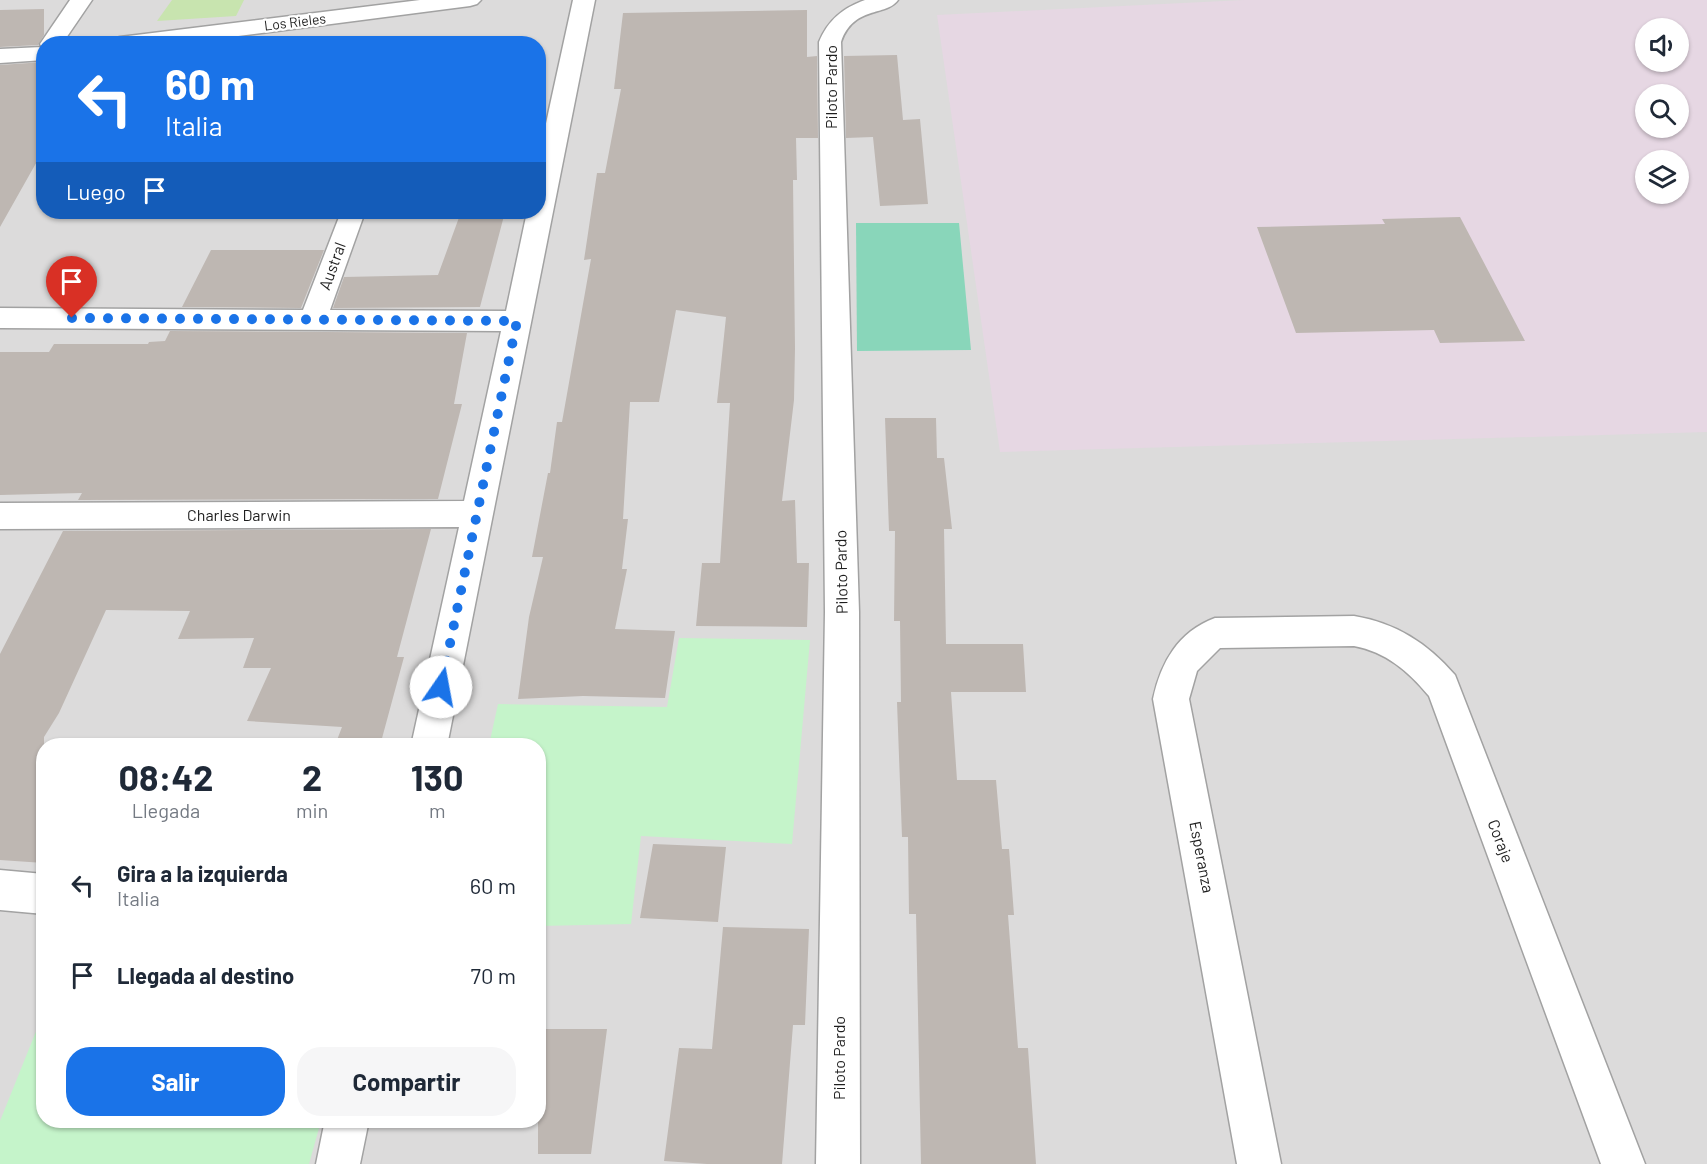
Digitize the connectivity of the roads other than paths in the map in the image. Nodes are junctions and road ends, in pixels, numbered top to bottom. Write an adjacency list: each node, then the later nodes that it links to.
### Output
1 (81, 0): 6 (street)
2 (470, 0): 4 (street, Los Rieles)
3 (584, 0): 10 (street)
4 (442, 2): 7 (street, Los Rieles)
5 (880, 2): 24 (street, Piloto Pardo)
6 (56, 36)
7 (181, 36)
8 (36, 54): 9 (street)
9 (0, 56)
10 (546, 182)
11 (349, 219): 14 (street, Austral)
12 (538, 219): 15 (street)
13 (0, 318): 14 (street)
14 (312, 321): 15 (street)
15 (517, 321): 16 (street)
16 (477, 514): 17 (street, Charles Darwin); 19 (street)
17 (0, 516)
18 (1283, 632): 25 (street, Esperanza); 26 (street, Coraje)
19 (431, 738)
20 (0, 890): 21 (street)
21 (36, 893)
22 (346, 1128): 23 (street)
23 (338, 1164)
24 (838, 1164)
25 (1260, 1164)
26 (1623, 1164)

